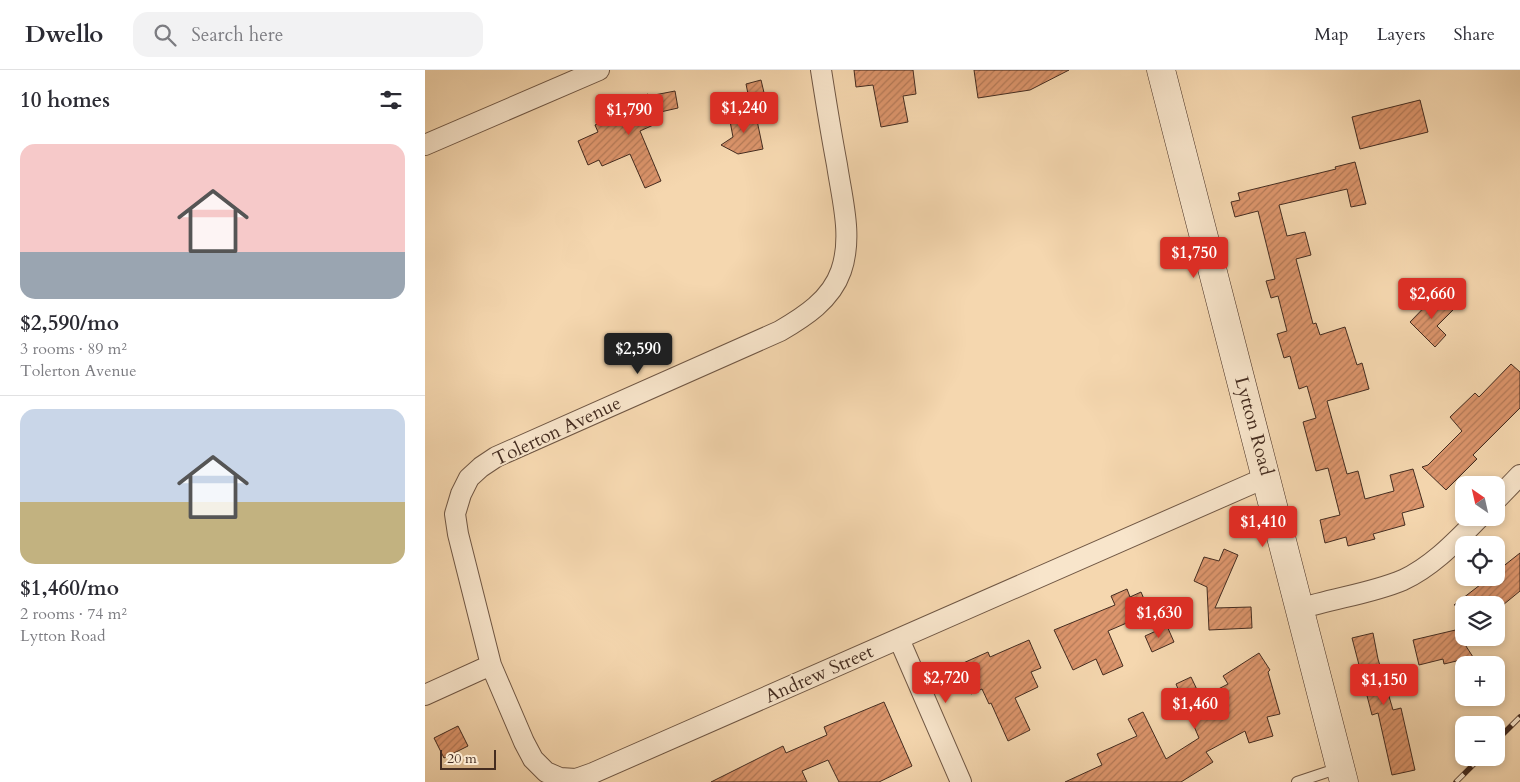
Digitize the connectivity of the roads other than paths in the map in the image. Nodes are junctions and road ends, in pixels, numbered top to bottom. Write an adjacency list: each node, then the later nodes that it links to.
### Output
1 (599, 70): 4 (street)
2 (821, 70): 11 (street, Tolerton Avenue)
3 (1161, 70): 6 (main road, Lytton Road)
4 (425, 145)
5 (1520, 475): 7 (street)
6 (1267, 476): 9 (main road, Lytton Road); 10 (street, Andrew Street)
7 (1505, 491)
8 (1471, 526): 9 (street)
9 (1300, 609): 13 (main road, Lytton Road)
10 (899, 639): 11 (street, Andrew Street); 14 (street)
11 (491, 666): 12 (street)
12 (425, 695)
13 (1342, 775): 15 (lane)
14 (961, 782)
15 (1297, 782)

